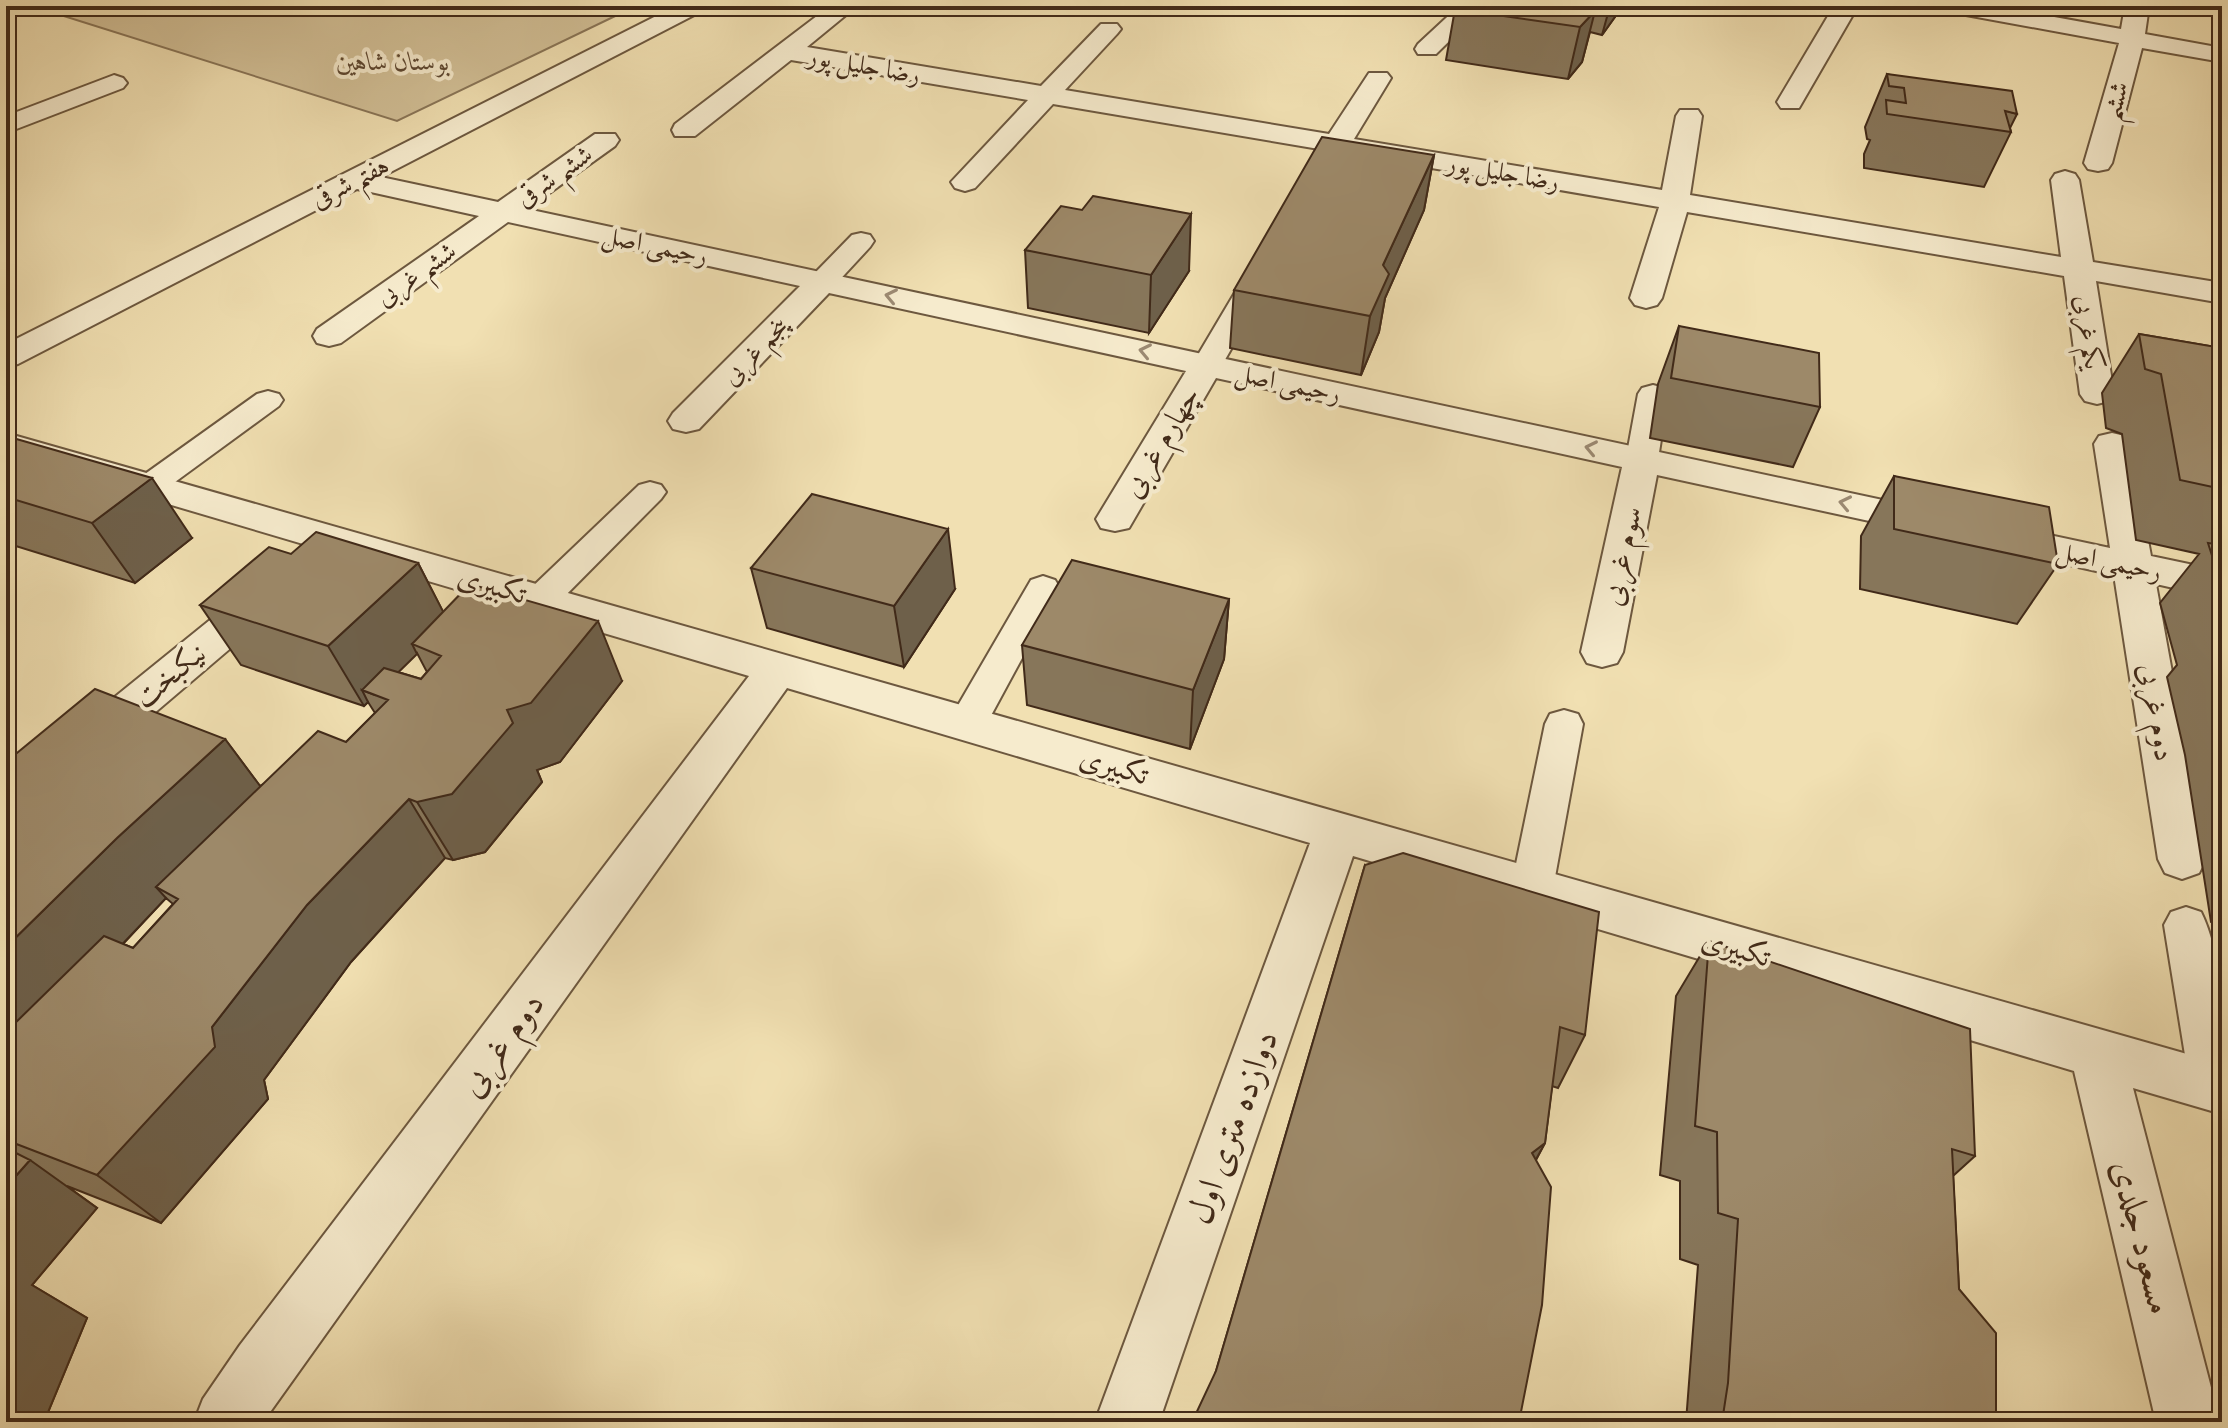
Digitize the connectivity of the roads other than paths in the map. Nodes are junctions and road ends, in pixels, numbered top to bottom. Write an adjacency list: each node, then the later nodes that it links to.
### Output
1 (694, 6): 22 (street, هفتم شرقی)
2 (845, 6): 10 (street)
3 (1473, 6): 9 (street)
4 (1846, 6): 15 (street)
5 (1955, 6): 8 (street)
6 (2137, 6): 8 (street, ششم)
7 (1109, 29): 14 (street)
8 (2132, 39): 11 (street); 21 (street, ششم)
9 (1427, 49)
10 (785, 51): 14 (street, رضا جلیل پور); 18 (street)
11 (2222, 55)
12 (1378, 78): 20 (street)
13 (114, 83): 17 (street)
14 (1045, 95): 20 (street, رضا جلیل پور); 24 (street)
15 (1790, 102)
16 (1689, 116): 26 (street)
17 (6, 125)
18 (685, 130)
19 (605, 140): 27 (street, ششم شرقی)
20 (1336, 144): 25 (street); 26 (street, رضا جلیل پور)
21 (2098, 163)
22 (355, 180): 27 (street, رحیمی اصل); 35 (street, هفتم شرقی)
23 (2065, 180): 30 (street, یکم غربی)
24 (965, 182)
25 (1304, 196)
26 (1675, 201): 30 (street, رضا جلیل پور); 33 (street)
27 (503, 212): 31 (street, رحیمی اصل); 34 (street, ششم غربی)
28 (861, 241): 31 (lane)
29 (1269, 259): 36 (lane)
30 (2081, 269): 32 (street, رضا جلیل پور); 38 (street, یکم غربی)
31 (823, 281): 36 (street, رحیمی اصل, one-way to 31); 40 (street, پنجم غربی)
32 (2222, 293)
33 (1646, 298)
34 (329, 336)
35 (6, 357)
36 (1207, 365): 43 (street, رحیمی اصل, one-way to 36); 46 (street, چهارم غربی)
37 (1653, 394): 43 (lane)
38 (2097, 394)
39 (268, 400): 44 (lane)
40 (686, 421)
41 (6, 444): 44 (street, تکبیری)
42 (2112, 444): 48 (street, دوم غربی)
43 (1642, 459): 48 (street, رحیمی اصل, one-way to 43); 52 (street, سوم غربی)
44 (149, 486): 47 (street, تکبیری)
45 (650, 492): 51 (lane)
46 (1115, 519)
47 (333, 539): 51 (street, تکبیری); 56 (street, نیکبخت)
48 (2131, 566): 49 (street, رحیمی اصل); 58 (street, دوم غربی)
49 (2222, 585)
50 (1043, 588): 54 (lane)
51 (541, 599): 53 (street, تکبیری)
52 (1602, 652)
53 (778, 669): 54 (street, تکبیری); 63 (street, دوم غربی)
54 (967, 724): 57 (street, تکبیری)
55 (1564, 724): 59 (lane)
56 (6, 812)
57 (1338, 831): 59 (street, تکبیری); 64 (street, دوازده متری اول)
58 (2182, 859)
59 (1532, 888): 61 (street, تکبیری)
60 (2186, 925): 62 (lane)
61 (2097, 1053): 62 (street, تکبیری); 65 (street, مسعود جلدی)
62 (2218, 1088)
63 (226, 1422)
64 (1127, 1422)
65 (2188, 1422)

